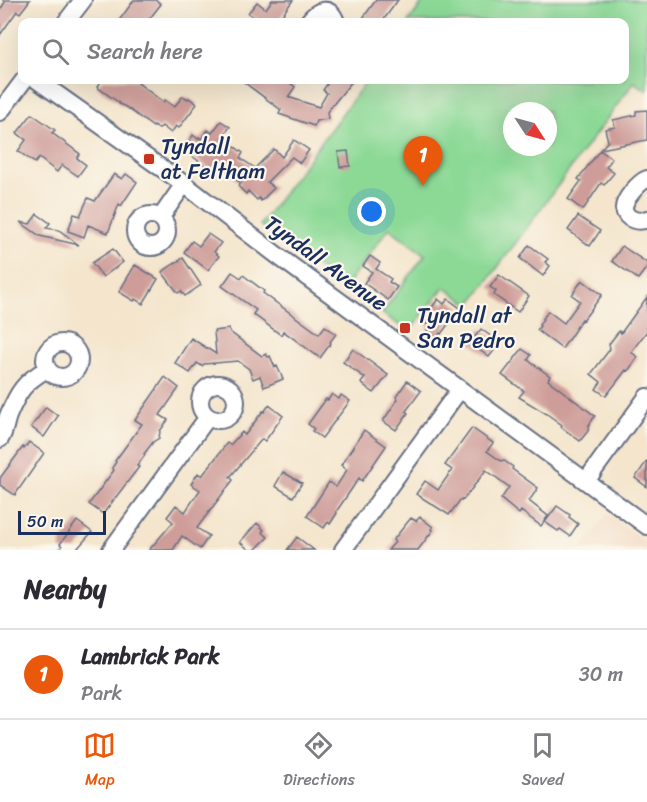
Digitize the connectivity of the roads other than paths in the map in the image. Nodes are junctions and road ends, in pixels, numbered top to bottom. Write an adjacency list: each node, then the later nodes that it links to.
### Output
1 (82, 0): 3 (street)
2 (336, 12): 4 (street)
3 (69, 18)
4 (312, 18)
5 (21, 84): 7 (street)
6 (43, 84): 9 (street, Tyndall Avenue)
7 (0, 112)
8 (647, 179): 11 (street)
9 (184, 184): 10 (street); 13 (street, Tyndall Avenue)
10 (161, 217)
11 (647, 219)
12 (47, 369): 16 (street)
13 (460, 390): 17 (street, Tyndall Avenue); 20 (street)
14 (647, 397): 17 (street)
15 (208, 417): 19 (street)
16 (0, 439)
17 (586, 481): 18 (street, Tyndall Avenue)
18 (647, 526)
19 (111, 550)
20 (343, 550)

